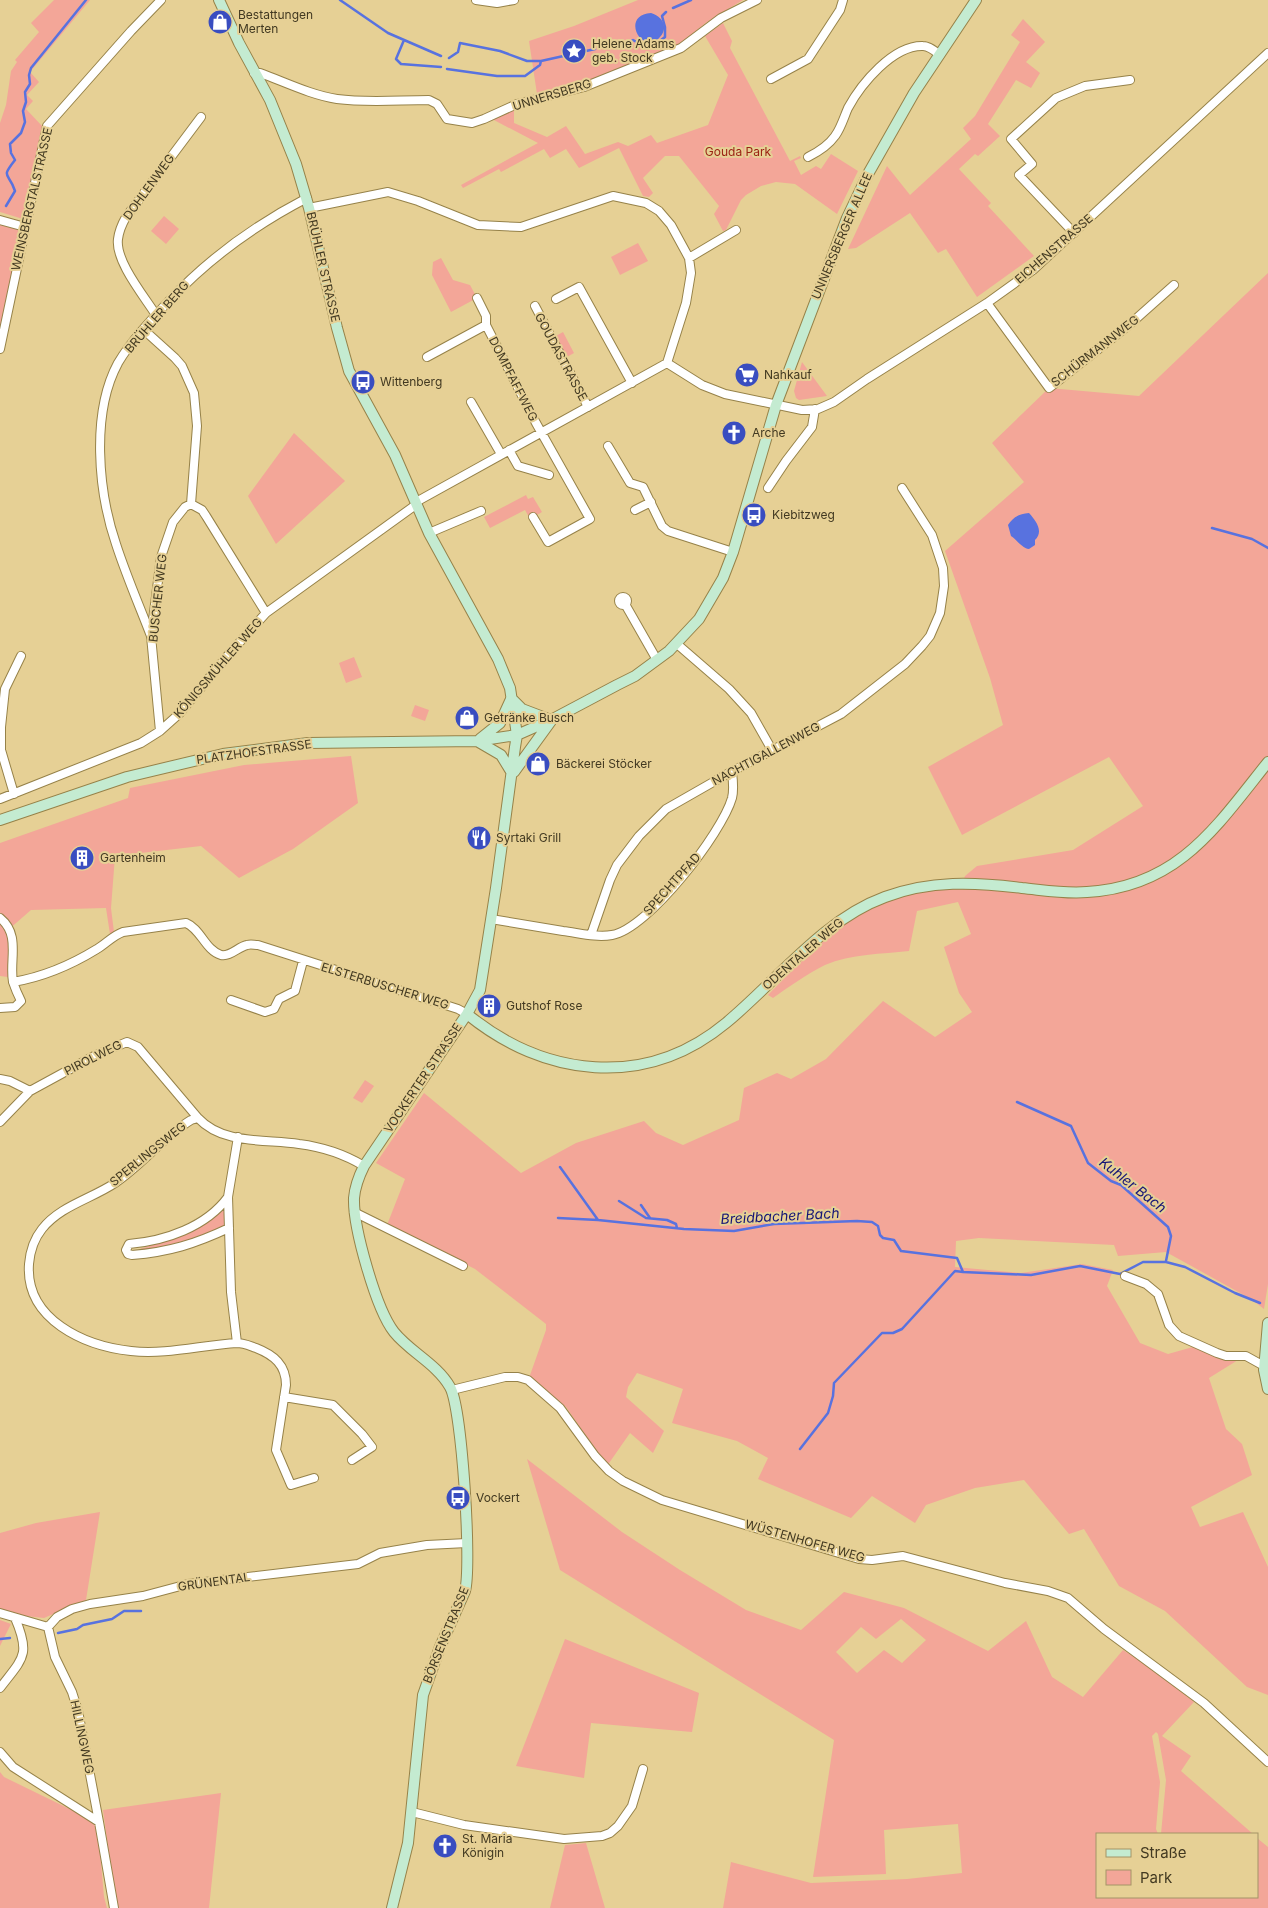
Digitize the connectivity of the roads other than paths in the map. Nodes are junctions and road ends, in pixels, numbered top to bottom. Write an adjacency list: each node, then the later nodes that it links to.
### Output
1 (161, 0): 17 (street, WEINSBERGTALSTRASSE)
2 (219, 0): 10 (main road, BRÜHLER STRASSE)
3 (476, 0): 4 (street)
4 (514, 0)
5 (757, 0): 10 (street, UNNERSBERG)
6 (843, 0): 11 (street)
7 (976, 0): 9 (main road, UNNERSBERGER ALLEE)
8 (1268, 53): 19 (street, EICHENSTRASSE)
9 (940, 54): 14 (street); 34 (main road, UNNERSBERGER ALLEE)
10 (254, 73): 15 (main road, BRÜHLER STRASSE)
11 (772, 79)
12 (1130, 80): 19 (street)
13 (201, 118): 26 (street, DOHLENWEG)
14 (808, 157)
15 (308, 203): 20 (street); 26 (street, BRÜHLER BERG); 45 (main road, BRÜHLER STRASSE)
16 (0, 220): 17 (street)
17 (25, 227): 29 (street, WEINSBERGTALSTRASSE)
18 (736, 230): 20 (street)
19 (1074, 233): 24 (street, EICHENSTRASSE)
20 (689, 258): 31 (street)
21 (1174, 285): 24 (street, SCHÜRMANNWEG)
22 (477, 298): 27 (street, DOMPFAFFWEG)
23 (556, 300): 32 (street)
24 (988, 303): 36 (street, EICHENSTRASSE)
25 (535, 306): 35 (street, GOUDASTRASSE)
26 (156, 314): 28 (street, BRÜHLER BERG)
27 (486, 325): 30 (street, DOMPFAFFWEG); 37 (street, DOMPFAFFWEG)
28 (144, 330): 46 (street); 54 (street, BRÜHLER BERG)
29 (0, 349)
30 (427, 357)
31 (667, 363): 32 (street, GOUDASTRASSE); 34 (street)
32 (632, 383): 35 (street, GOUDASTRASSE)
33 (471, 402): 40 (street)
34 (776, 405): 36 (street, EICHENSTRASSE); 51 (main road)
35 (588, 407): 37 (street, GOUDASTRASSE)
36 (815, 409): 42 (street)
37 (541, 432): 39 (street, GOUDASTRASSE); 49 (street, DOMPFAFFWEG)
38 (608, 446): 44 (street)
39 (510, 450): 40 (street, GOUDASTRASSE); 41 (street)
40 (501, 454): 45 (street, GOUDASTRASSE)
41 (549, 475)
42 (768, 488)
43 (902, 488): 63 (street, NACHTIGALLENWEG)
44 (651, 502): 48 (street); 51 (street)
45 (416, 503): 50 (main road, BRÜHLER STRASSE); 53 (street, KÖNIGSMÜHLER WEG)
46 (191, 504): 53 (street); 54 (street, BUSCHER WEG)
47 (481, 510): 50 (street)
48 (635, 510)
49 (533, 517)
50 (429, 533): 58 (main road, BRÜHLER STRASSE)
51 (733, 552): 55 (main road)
52 (625, 604): 57 (street)
53 (266, 613): 60 (street, KÖNIGSMÜHLER WEG)
54 (151, 636): 60 (street, BUSCHER WEG)
55 (677, 644): 57 (main road); 63 (street)
56 (21, 656): 67 (street)
57 (657, 660): 59 (main road)
58 (512, 698): 59 (main road); 61 (main road, BRÜHLER STRASSE); 62 (main road)
59 (551, 720): 61 (main road); 66 (main road)
60 (160, 731): 67 (street, KÖNIGSMÜHLER WEG)
61 (516, 735): 62 (main road, PLATZHOFSTRASSE); 66 (main road, VOCKERTER STRASSE)
62 (477, 742): 66 (main road); 69 (main road, PLATZHOFSTRASSE)
63 (772, 750): 65 (street, NACHTIGALLENWEG)
64 (1268, 762): 77 (main road, ODENTALER WEG)
65 (732, 772): 72 (street, NACHTIGALLENWEG); 72 (street, SPECHTPFAD)
66 (513, 774): 71 (main road, VOCKERTER STRASSE)
67 (14, 794): 68 (street, KÖNIGSMÜHLER WEG)
68 (0, 799)
69 (0, 820)
70 (0, 918): 74 (street)
71 (491, 919): 72 (street); 77 (main road, VOCKERTER STRASSE)
72 (591, 935)
73 (303, 961): 74 (street, ELSTERBUSCHER WEG); 75 (street); 77 (street, ELSTERBUSCHER WEG)
74 (13, 982): 76 (street)
75 (231, 1000)
76 (0, 1008)
77 (467, 1014): 83 (main road, VOCKERTER STRASSE)
78 (0, 1079): 79 (street)
79 (30, 1091): 80 (street, PIROLWEG); 81 (street, PIROLWEG)
80 (198, 1118): 82 (street, SPERLINGSWEG); 90 (street, SPERLINGSWEG)
81 (0, 1122)
82 (238, 1137): 83 (street, SPERLINGSWEG); 84 (street)
83 (364, 1166): 85 (main road, VOCKERTER STRASSE)
84 (228, 1197): 86 (street); 86 (street)
85 (354, 1212): 87 (street); 93 (main road, VOCKERTER STRASSE)
86 (229, 1228): 90 (street)
87 (463, 1266)
88 (1125, 1276): 91 (street)
89 (1268, 1323): 91 (main road)
90 (237, 1343): 94 (street)
91 (1264, 1366): 92 (main road)
92 (1268, 1389)
93 (452, 1390): 97 (main road, BÖRSENSTRASSE); 103 (street, WÜSTENHOFER WEG)
94 (284, 1397): 95 (street); 96 (street)
95 (352, 1460)
96 (314, 1478)
97 (467, 1543): 100 (street, GRÜNENTAL); 105 (main road, BÖRSENSTRASSE)
98 (0, 1613): 99 (street)
99 (15, 1618): 100 (street); 101 (street)
100 (48, 1627): 106 (street, HILLINGWEG)
101 (0, 1688)
102 (0, 1752): 106 (street)
103 (1268, 1762)
104 (643, 1769): 105 (street)
105 (412, 1812): 108 (main road, BÖRSENSTRASSE)
106 (100, 1822): 107 (street)
107 (114, 1908)
108 (392, 1908)

